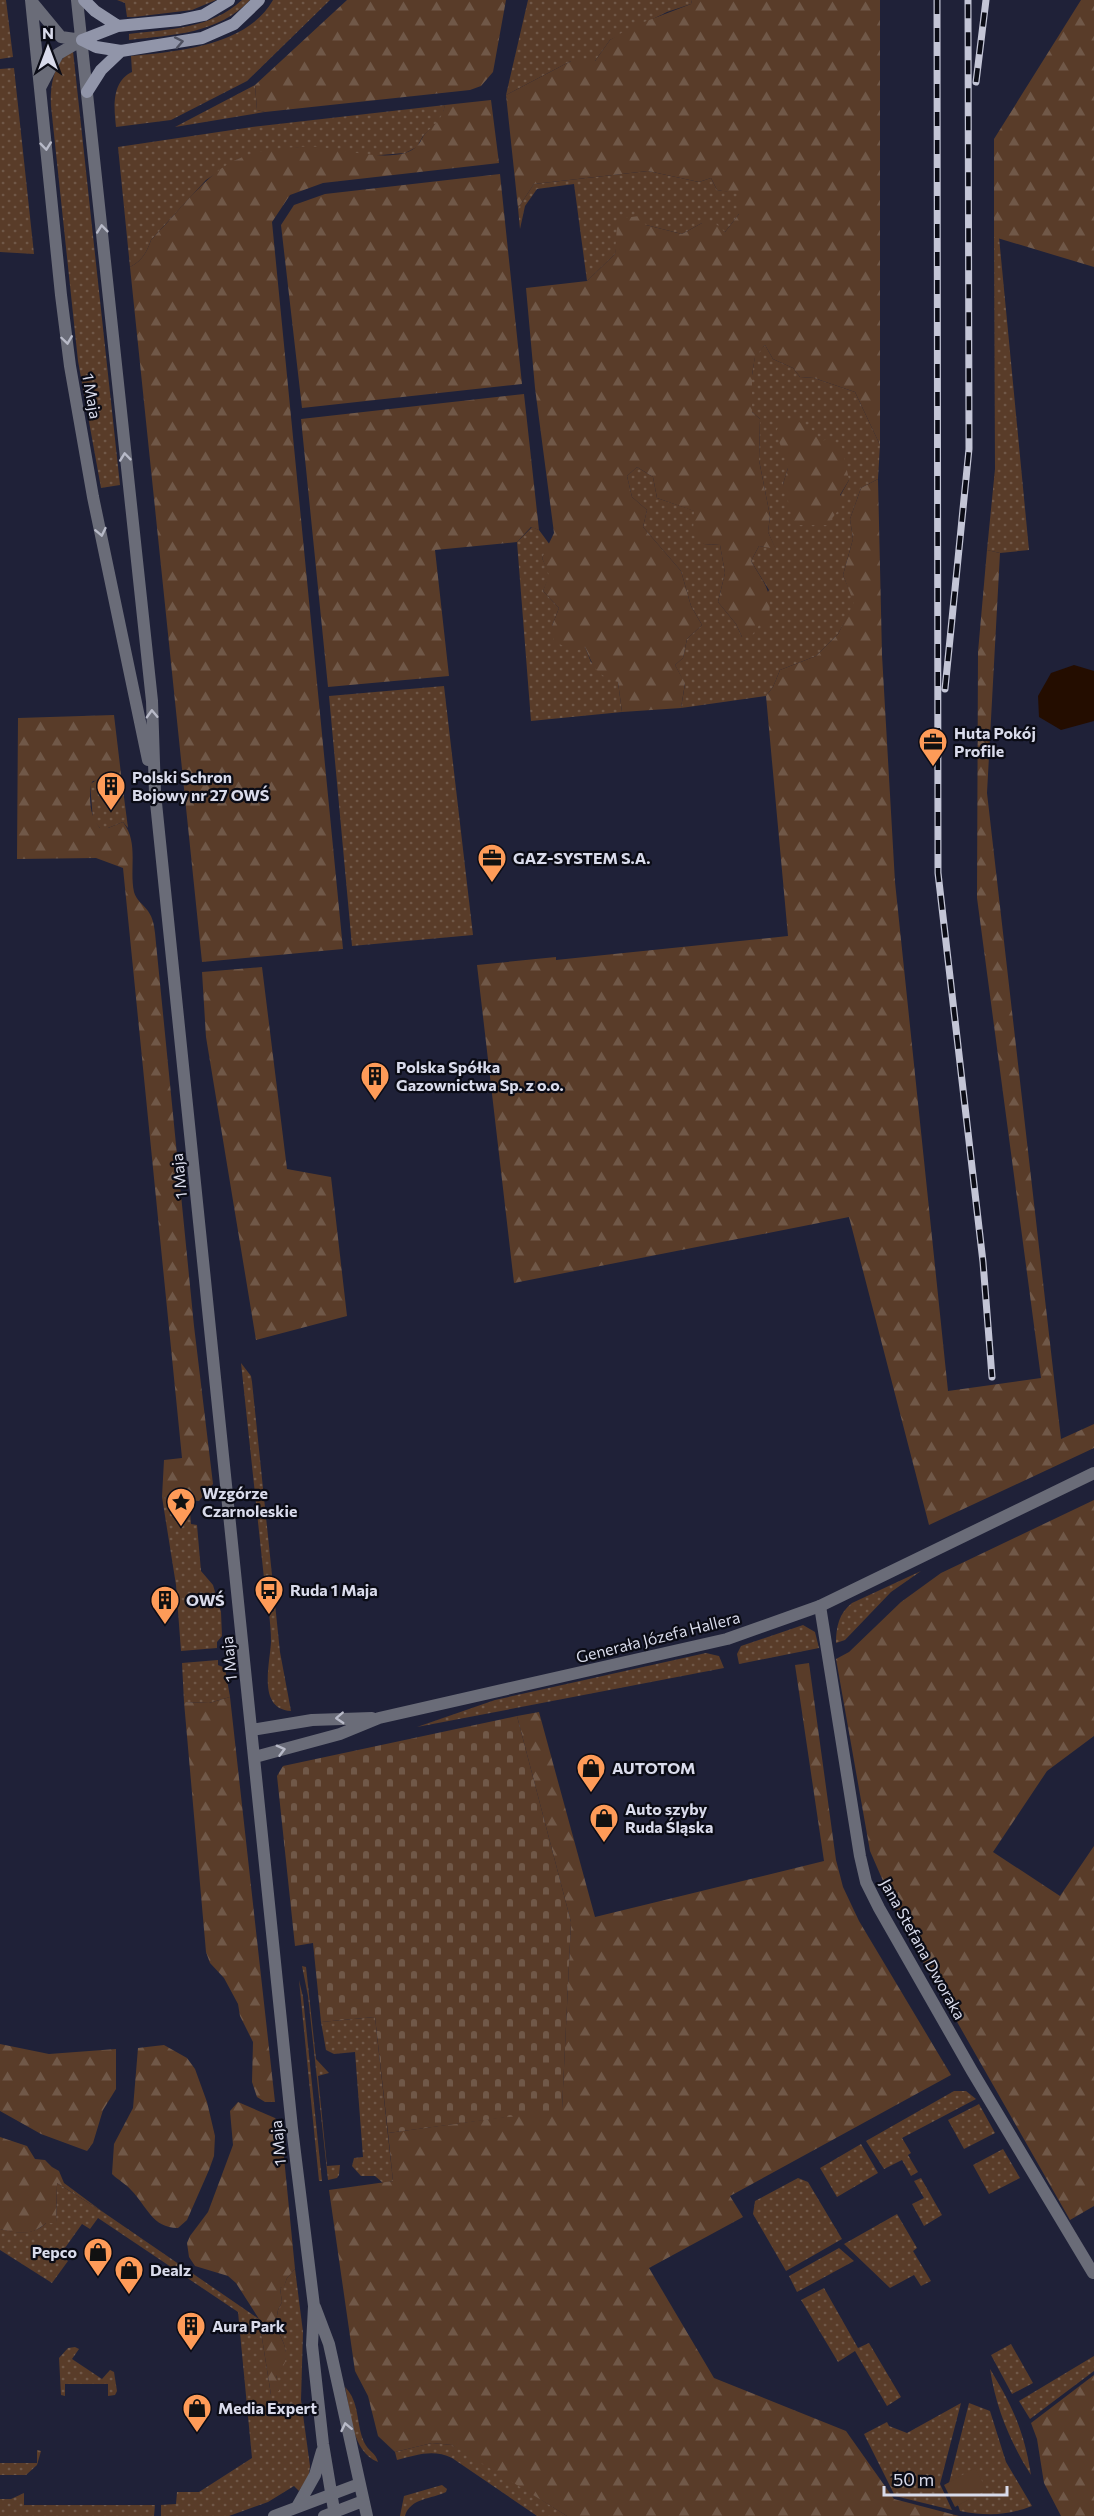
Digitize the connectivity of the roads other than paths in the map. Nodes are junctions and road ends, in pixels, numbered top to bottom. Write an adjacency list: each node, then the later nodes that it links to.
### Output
1 (31, 0): 7 (street); 9 (street, 1 Maja)
2 (77, 0): 7 (street, 1 Maja)
3 (84, 0): 6 (main road)
4 (230, 0): 6 (main road)
5 (259, 0): 8 (main road, one-way to 5)
6 (118, 26): 7 (main road)
7 (82, 40): 8 (main road); 9 (street); 10 (street, 1 Maja)
8 (121, 51): 10 (main road)
9 (40, 88): 11 (street, 1 Maja, one-way to 11)
10 (87, 92): 11 (street, 1 Maja, one-way to 10)
11 (155, 793): 15 (street, 1 Maja)
12 (1094, 1473): 13 (street, Generała Józefa Hallera)
13 (820, 1606): 14 (street, Generała Józefa Hallera); 17 (street, Jana Stefana Dworaka)
14 (379, 1718): 15 (street, Generała Józefa Hallera, one-way to 15); 16 (street, Generała Józefa Hallera, one-way to 14)
15 (252, 1730): 16 (street, 1 Maja)
16 (255, 1757): 18 (street, 1 Maja)
17 (1093, 2273)
18 (314, 2306): 19 (street, 1 Maja); 20 (street, 1 Maja, one-way to 18)
19 (323, 2444): 21 (street, 1 Maja); 23 (street)
20 (359, 2484): 21 (street); 22 (street, 1 Maja)
21 (330, 2494): 23 (street); 24 (street, 1 Maja)
22 (363, 2501): 24 (street); 26 (street, 1 Maja)
23 (297, 2507): 25 (street)
24 (331, 2514)
25 (274, 2516)
26 (367, 2516)

